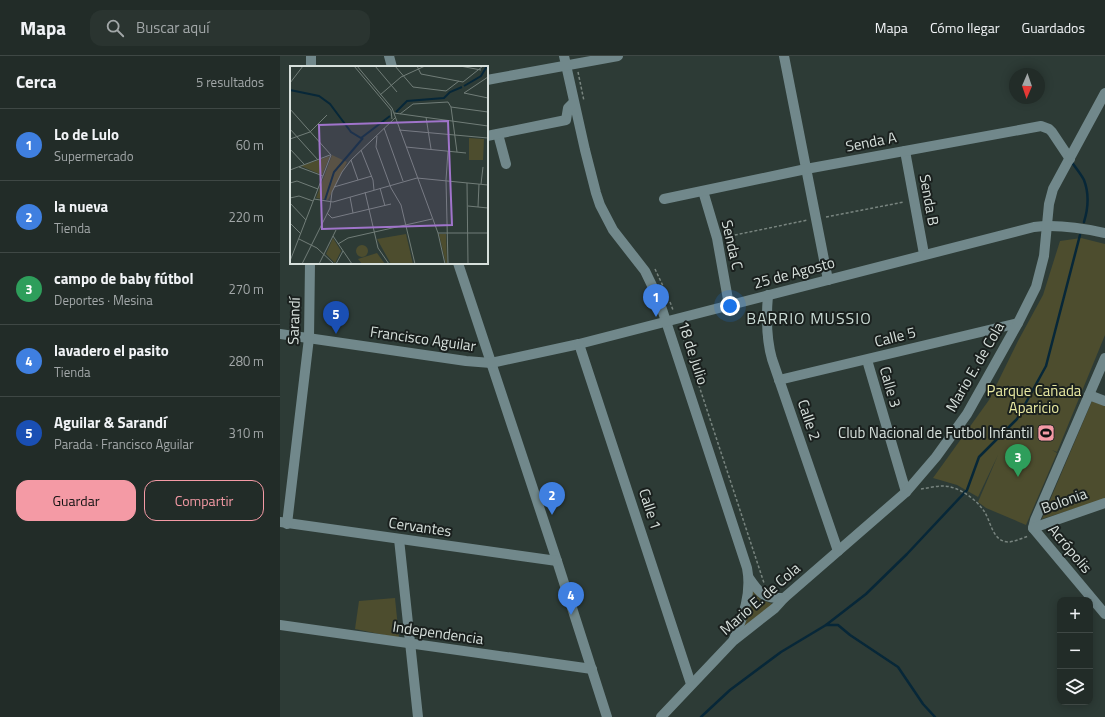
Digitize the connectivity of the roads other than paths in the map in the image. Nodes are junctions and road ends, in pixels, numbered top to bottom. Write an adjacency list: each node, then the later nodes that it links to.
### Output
1 (389, 56): 5 (street)
2 (618, 56): 4 (street)
3 (784, 56): 14 (street)
4 (565, 61): 6 (street); 8 (street, 18 de Julio)
5 (392, 66)
6 (488, 80)
7 (1105, 92): 12 (street, Mario E. de Cola)
8 (574, 103): 9 (street); 25 (street, 18 de Julio)
9 (498, 134): 10 (street); 13 (street)
10 (488, 136)
11 (905, 151): 12 (street, Senda A); 14 (street, Senda A); 19 (street, Senda B)
12 (1070, 159): 17 (street, Mario E. de Cola)
13 (506, 164)
14 (806, 169): 15 (street, Senda A); 22 (street)
15 (703, 191): 16 (street, Senda A); 24 (street, Senda C)
16 (664, 199)
17 (1048, 226): 18 (street, 25 de Agosto); 19 (street, 25 de Agosto); 26 (street, Mario E. de Cola)
18 (1105, 233)
19 (924, 254): 22 (street, 25 de Agosto)
20 (310, 264): 28 (street, Sarandí)
21 (458, 264): 32 (street)
22 (828, 280): 23 (street, 25 de Agosto)
23 (768, 295): 24 (street, 25 de Agosto); 33 (street, Calle 2)
24 (729, 305): 25 (street, 25 de Agosto)
25 (666, 321): 29 (street, 25 de Agosto); 43 (street, 18 de Julio)
26 (1018, 323): 31 (street, Calle 5); 36 (street, Mario E. de Cola)
27 (280, 334): 28 (street, Francisco Aguilar)
28 (309, 338): 32 (street, Francisco Aguilar); 38 (street, Sarandí)
29 (579, 344): 32 (street, 25 de Agosto); 50 (street, Calle 1)
30 (1105, 358): 34 (street)
31 (867, 360): 33 (street, Calle 5); 36 (street, Calle 3)
32 (491, 363): 42 (street)
33 (779, 380): 41 (street, Calle 2)
34 (1089, 395): 35 (street); 39 (street)
35 (1105, 401)
36 (906, 492): 41 (street, Mario E. de Cola)
37 (1105, 503): 39 (street, Bolonia)
38 (284, 523): 40 (street, Cervantes)
39 (1035, 527): 45 (street, Acrópolis)
40 (399, 539): 42 (street, Cervantes); 48 (street)
41 (838, 551): 44 (street, Mario E. de Cola)
42 (557, 561): 49 (street)
43 (749, 578): 44 (street, 18 de Julio); 47 (street, 18 de Julio)
44 (784, 598): 47 (street, Mario E. de Cola)
45 (1105, 614)
46 (280, 625): 48 (street, Independencia)
47 (733, 641): 50 (street, Mario E. de Cola)
48 (410, 644): 49 (street, Independencia); 51 (street)
49 (592, 669): 52 (street)
50 (691, 684): 53 (street, Mario E. de Cola)
51 (418, 717)
52 (607, 717)
53 (661, 717)

